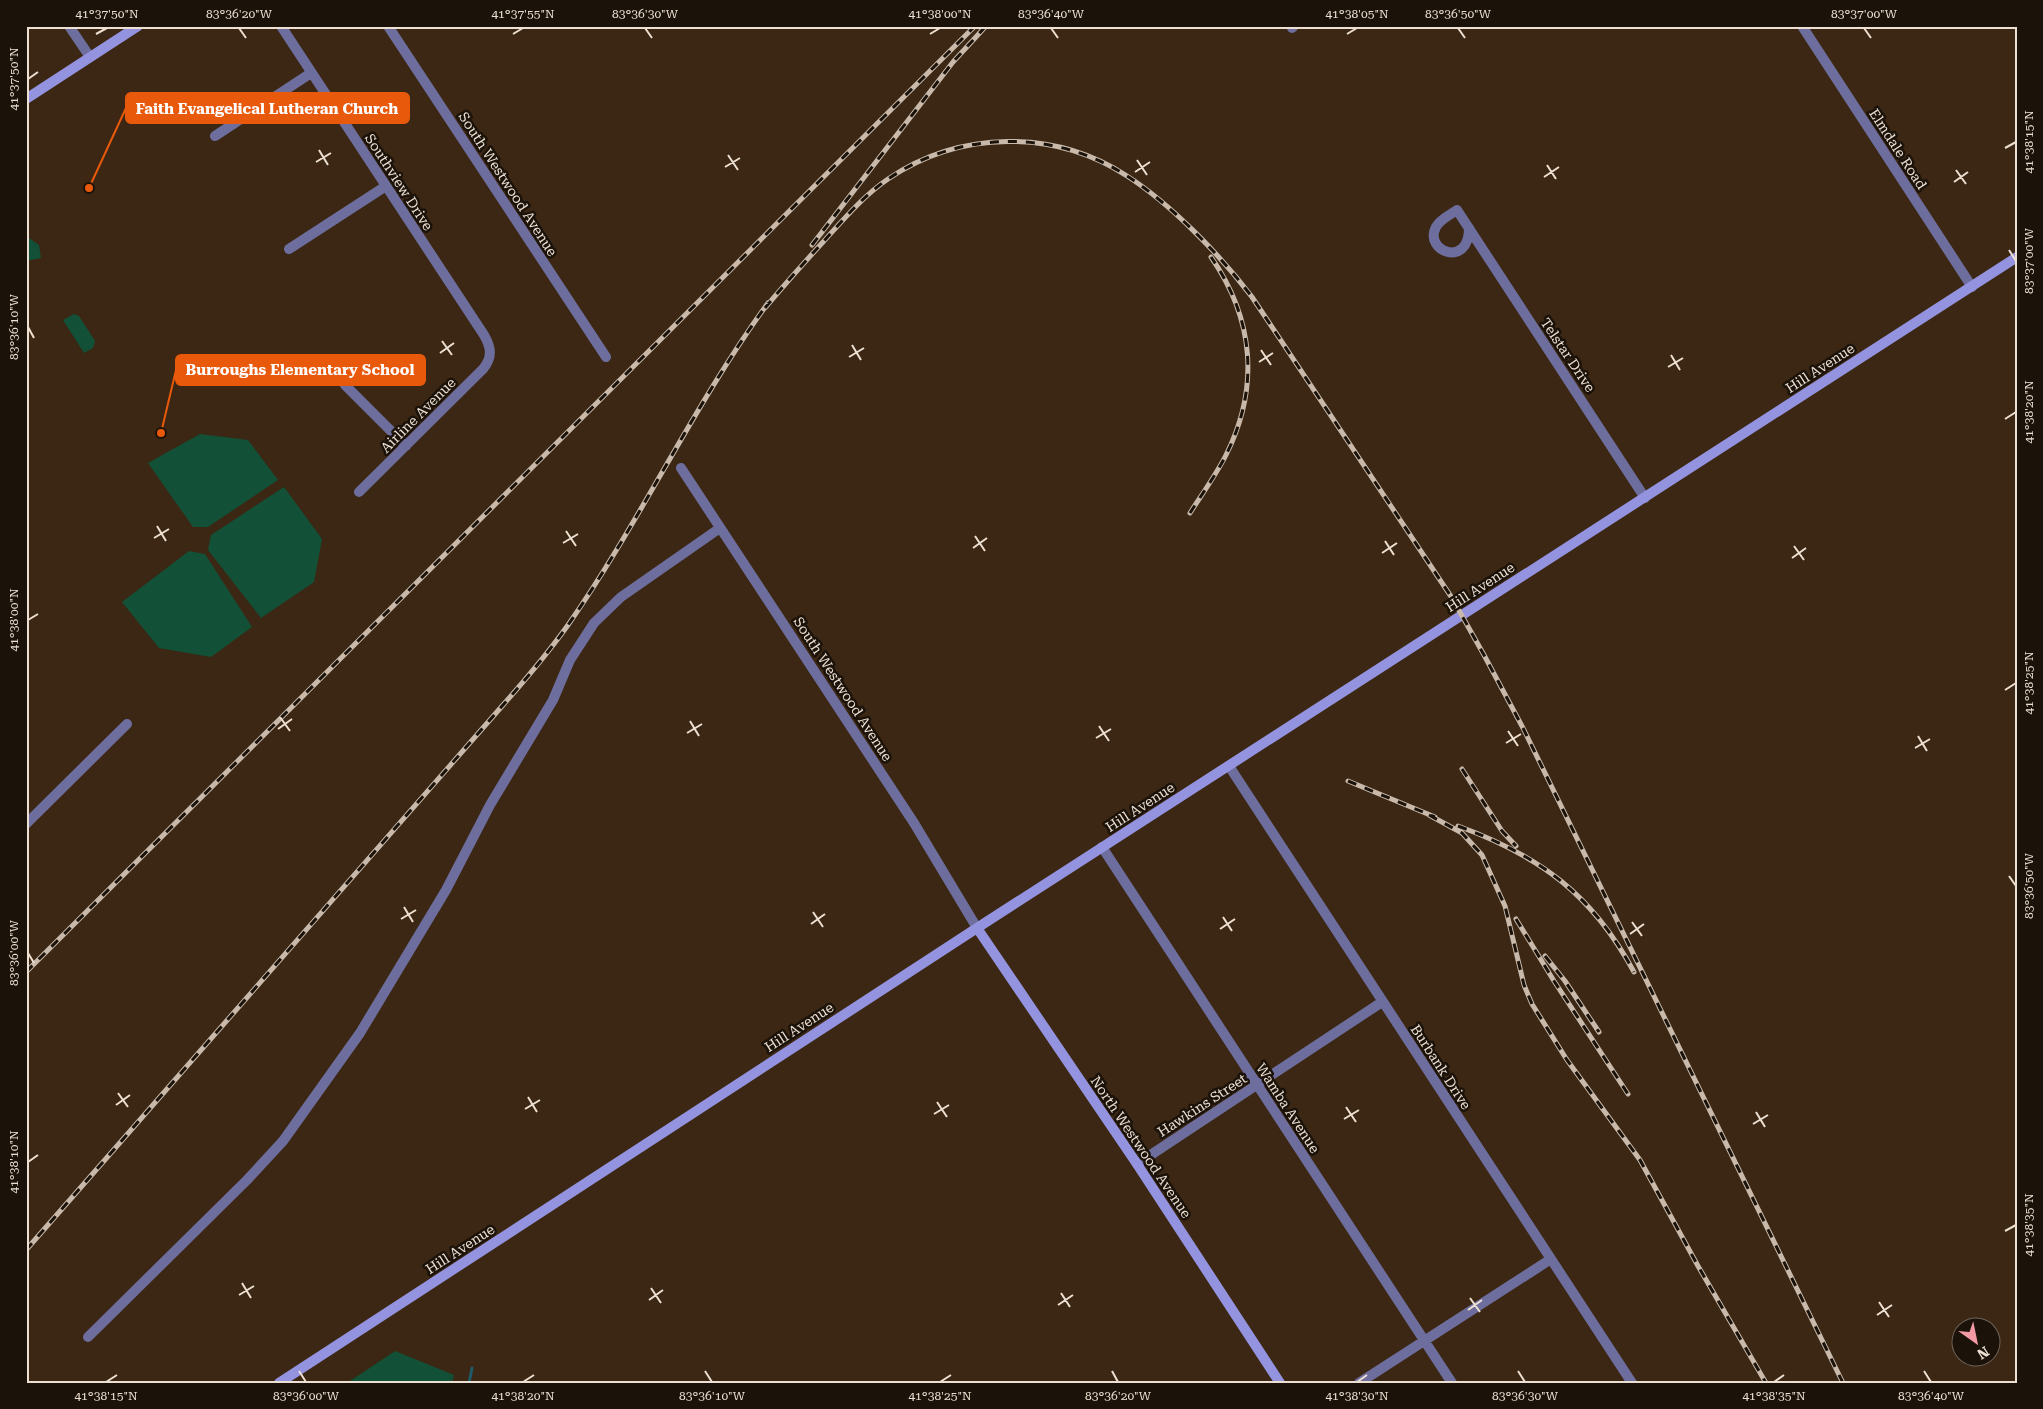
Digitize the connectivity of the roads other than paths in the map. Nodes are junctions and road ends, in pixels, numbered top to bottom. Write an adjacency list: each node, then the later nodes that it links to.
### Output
1 (70, 26): 6 (street)
2 (138, 26): 6 (main road)
3 (281, 26): 7 (street, Southview Drive)
4 (388, 26): 16 (street, South Westwood Avenue)
5 (1802, 26): 14 (street, Elmdale Road)
6 (90, 57): 8 (main road)
7 (312, 73): 9 (street); 10 (street, Southview Drive)
8 (26, 99)
9 (215, 136)
10 (386, 186): 12 (street); 15 (street, Southview Drive)
11 (1469, 228): 21 (street, Telstar Drive)
12 (289, 249)
13 (2017, 257): 14 (main road, Hill Avenue)
14 (1972, 287): 21 (main road, Hill Avenue)
15 (490, 354): 18 (street, Airline Avenue)
16 (606, 357)
17 (345, 385): 18 (street)
18 (406, 446): 20 (street, Airline Avenue)
19 (681, 468): 22 (street, South Westwood Avenue)
20 (359, 492)
21 (1644, 498): 24 (main road, Hill Avenue)
22 (720, 528): 27 (street, South Westwood Avenue); 32 (street)
23 (127, 724): 25 (street)
24 (1229, 766): 26 (main road, Hill Avenue); 28 (street, Burbank Drive)
25 (26, 824)
26 (1102, 847): 27 (main road, Hill Avenue); 29 (street, Wamba Avenue)
27 (977, 928): 30 (main road, North Westwood Avenue); 34 (main road, Hill Avenue)
28 (1382, 1002): 29 (street, Hawkins Street); 31 (street, Burbank Drive)
29 (1257, 1086): 30 (street, Hawkins Street); 33 (street, Wamba Avenue)
30 (1137, 1164): 35 (main road, North Westwood Avenue)
31 (1551, 1259): 33 (street); 38 (street, Burbank Drive)
32 (88, 1337)
33 (1424, 1340): 36 (street); 37 (street, Wamba Avenue)
34 (279, 1383)
35 (1280, 1383)
36 (1359, 1383)
37 (1452, 1383)
38 (1632, 1383)

